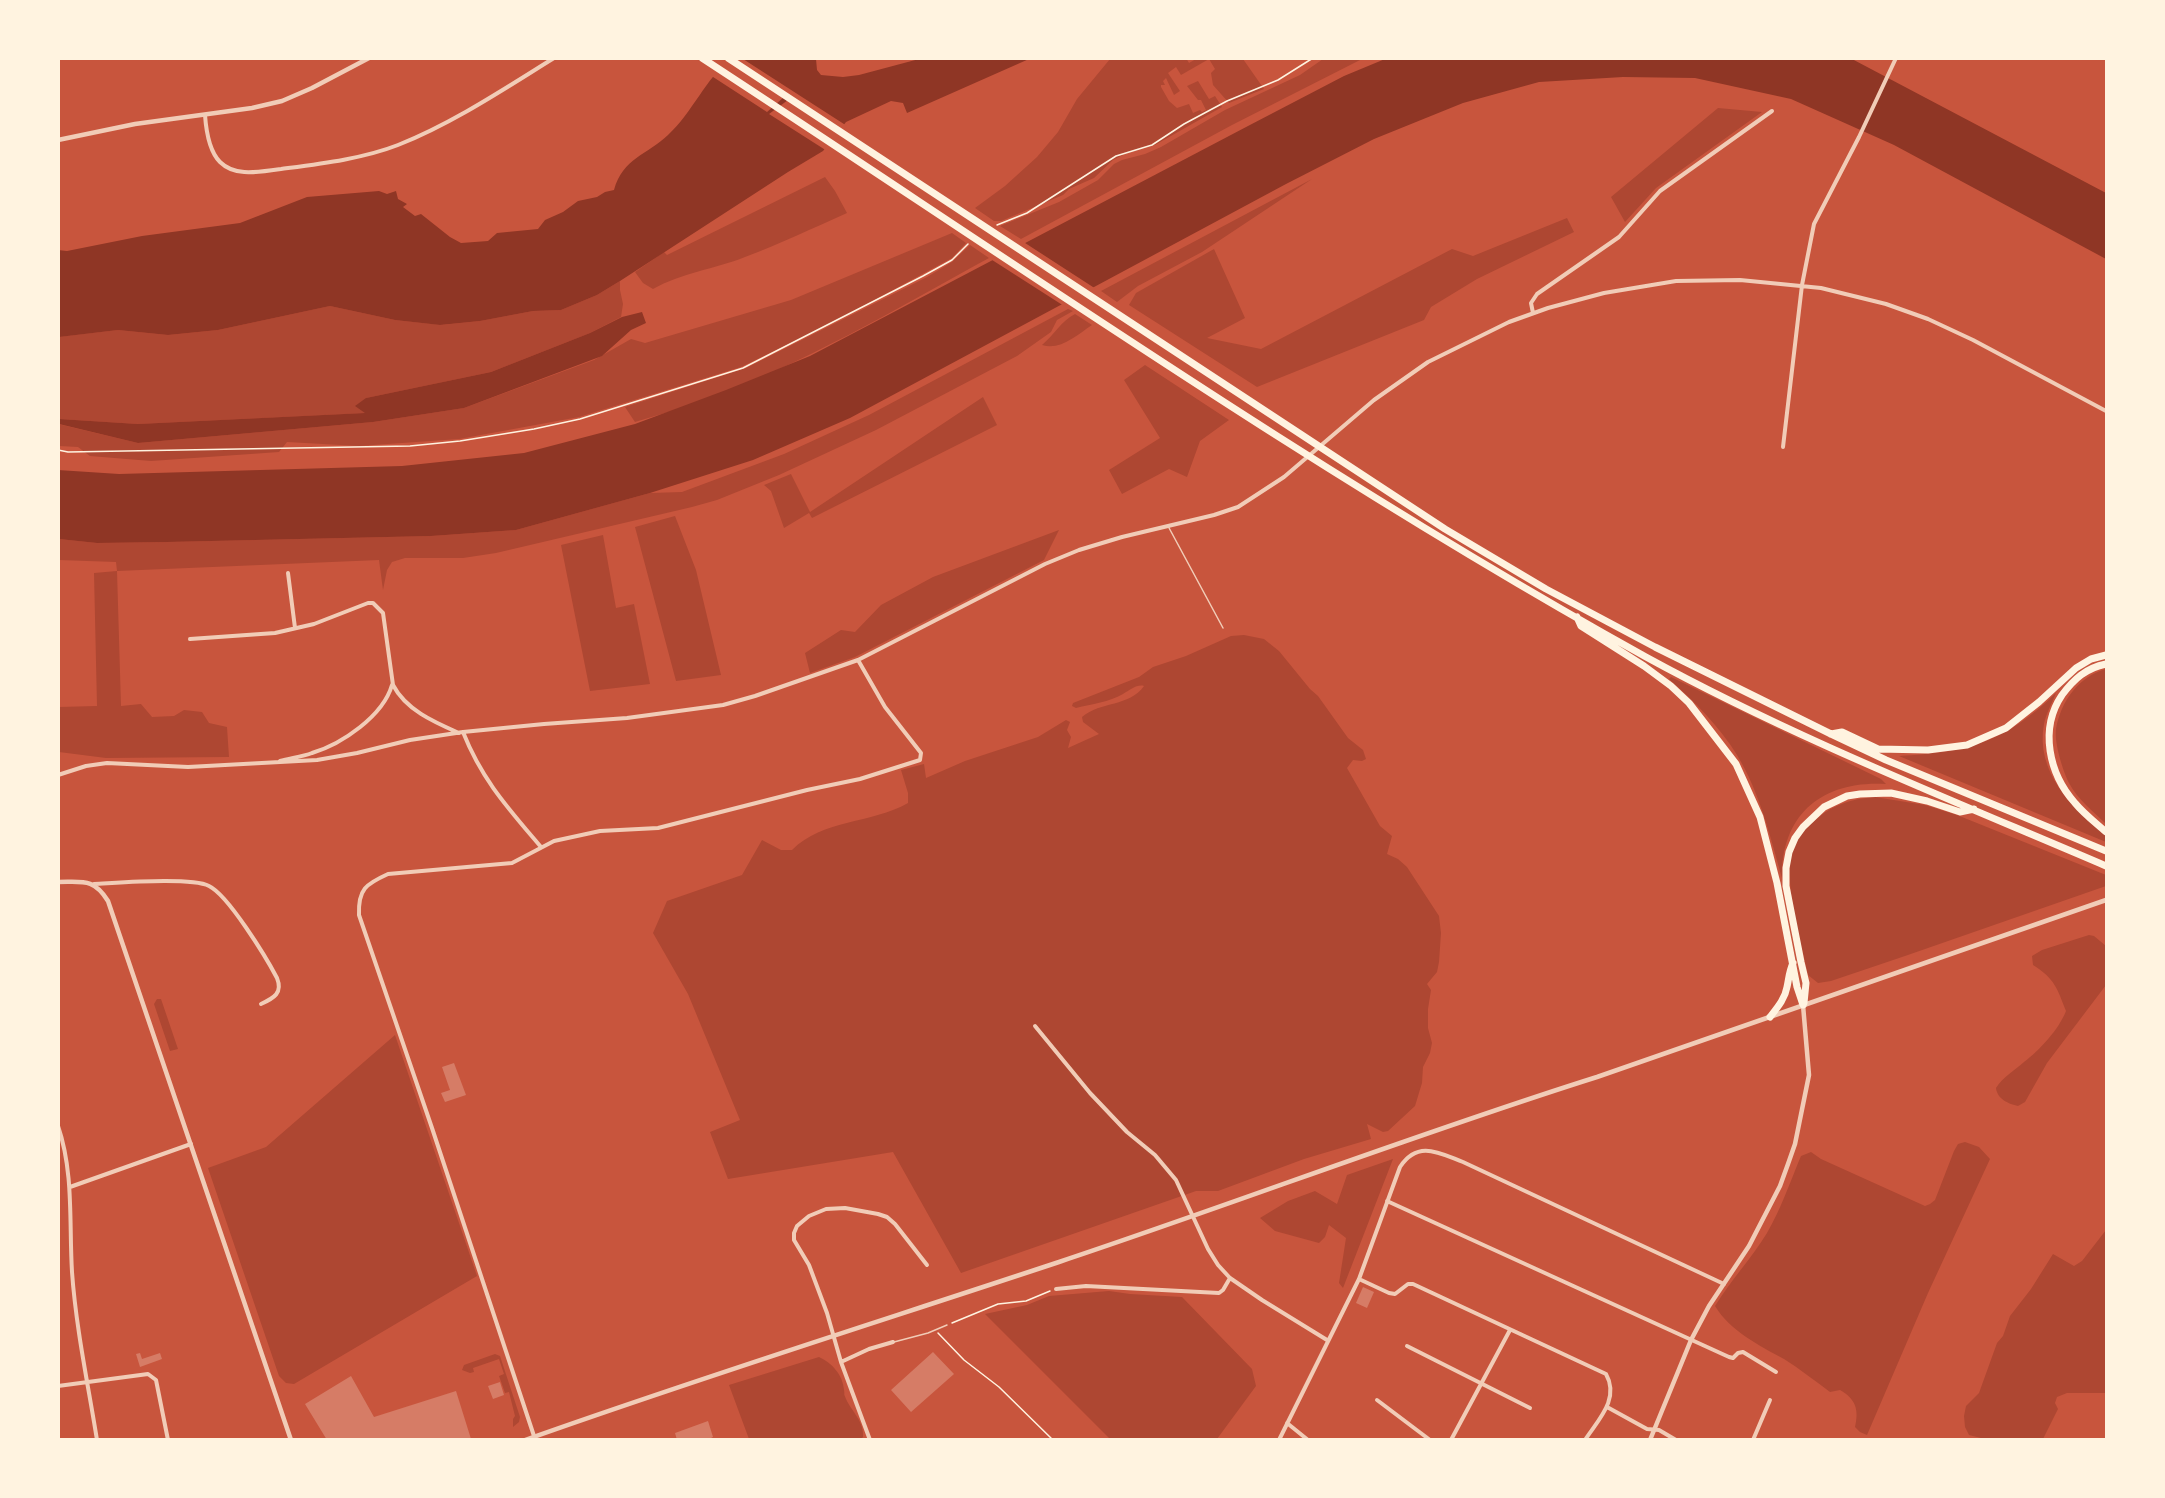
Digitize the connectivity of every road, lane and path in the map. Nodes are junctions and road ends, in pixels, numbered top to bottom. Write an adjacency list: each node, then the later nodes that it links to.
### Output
1 (369, 58): 8 (street)
2 (554, 58): 8 (street)
3 (702, 58): 19 (highway)
4 (728, 58): 28 (highway)
5 (1313, 58): 10 (path)
6 (1896, 58): 12 (street)
7 (1772, 111): 13 (street)
8 (205, 115): 9 (street)
9 (58, 140)
10 (990, 229)
11 (975, 239): 16 (path)
12 (1802, 285): 13 (street); 14 (street); 15 (street)
13 (1533, 314): 17 (street)
14 (2106, 411)
15 (1783, 447)
16 (58, 450)
17 (1168, 525): 21 (lane); 24 (street)
18 (288, 573): 20 (street)
19 (1577, 617): 31 (highway); 39 (highway)
20 (295, 628): 22 (street); 26 (street)
21 (1223, 628)
22 (190, 639)
23 (2106, 655): 28 (highway)
24 (858, 660): 27 (street); 33 (street)
25 (2106, 664): 32 (highway)
26 (393, 685): 27 (street); 29 (street)
27 (461, 733): 29 (street); 33 (street)
28 (1831, 734): 34 (highway)
29 (271, 763): 30 (street)
30 (58, 775)
31 (1974, 809): 35 (highway); 41 (highway)
32 (2106, 831)
33 (541, 847): 73 (street)
34 (2106, 851)
35 (2106, 866)
36 (58, 882): 37 (street)
37 (94, 884): 40 (street); 45 (street)
38 (2106, 900): 41 (street)
39 (1793, 963): 41 (highway); 42 (highway)
40 (261, 1004)
41 (1803, 1005): 42 (street); 52 (street)
42 (1770, 1017): 48 (street)
43 (1035, 1026): 48 (street)
44 (58, 1126): 46 (street)
45 (191, 1144): 46 (street); 76 (street)
46 (70, 1187): 64 (street)
47 (1387, 1202): 51 (street); 52 (street); 59 (street)
48 (1193, 1216): 50 (street); 57 (street)
49 (927, 1265): 57 (street)
50 (1230, 1278): 53 (street); 58 (street)
51 (1359, 1279): 56 (street); 58 (street)
52 (1724, 1284): 59 (street)
53 (1056, 1289): 54 (path)
54 (947, 1325): 55 (lane)
55 (936, 1330): 60 (lane); 79 (path)
56 (1510, 1330): 65 (street); 70 (street)
57 (833, 1336): 62 (street); 73 (street)
58 (1327, 1340): 71 (street)
59 (1691, 1340): 63 (street); 72 (street)
60 (893, 1342): 62 (street)
61 (1407, 1346): 65 (street)
62 (841, 1362): 78 (street)
63 (1776, 1372)
64 (88, 1382): 66 (street); 74 (street); 75 (street)
65 (1482, 1383): 69 (street); 83 (street)
66 (58, 1386)
67 (1377, 1400): 82 (street)
68 (1770, 1400): 87 (street)
69 (1530, 1407)
70 (1607, 1407): 72 (street); 84 (street)
71 (1287, 1423): 80 (street); 81 (street)
72 (1654, 1430): 85 (street); 86 (street)
73 (534, 1436): 77 (street)
74 (97, 1440)
75 (168, 1440)
76 (291, 1440)
77 (525, 1440)
78 (870, 1440)
79 (1053, 1440)
80 (1279, 1440)
81 (1308, 1440)
82 (1430, 1440)
83 (1452, 1440)
84 (1585, 1440)
85 (1650, 1440)
86 (1676, 1440)
87 (1753, 1440)

